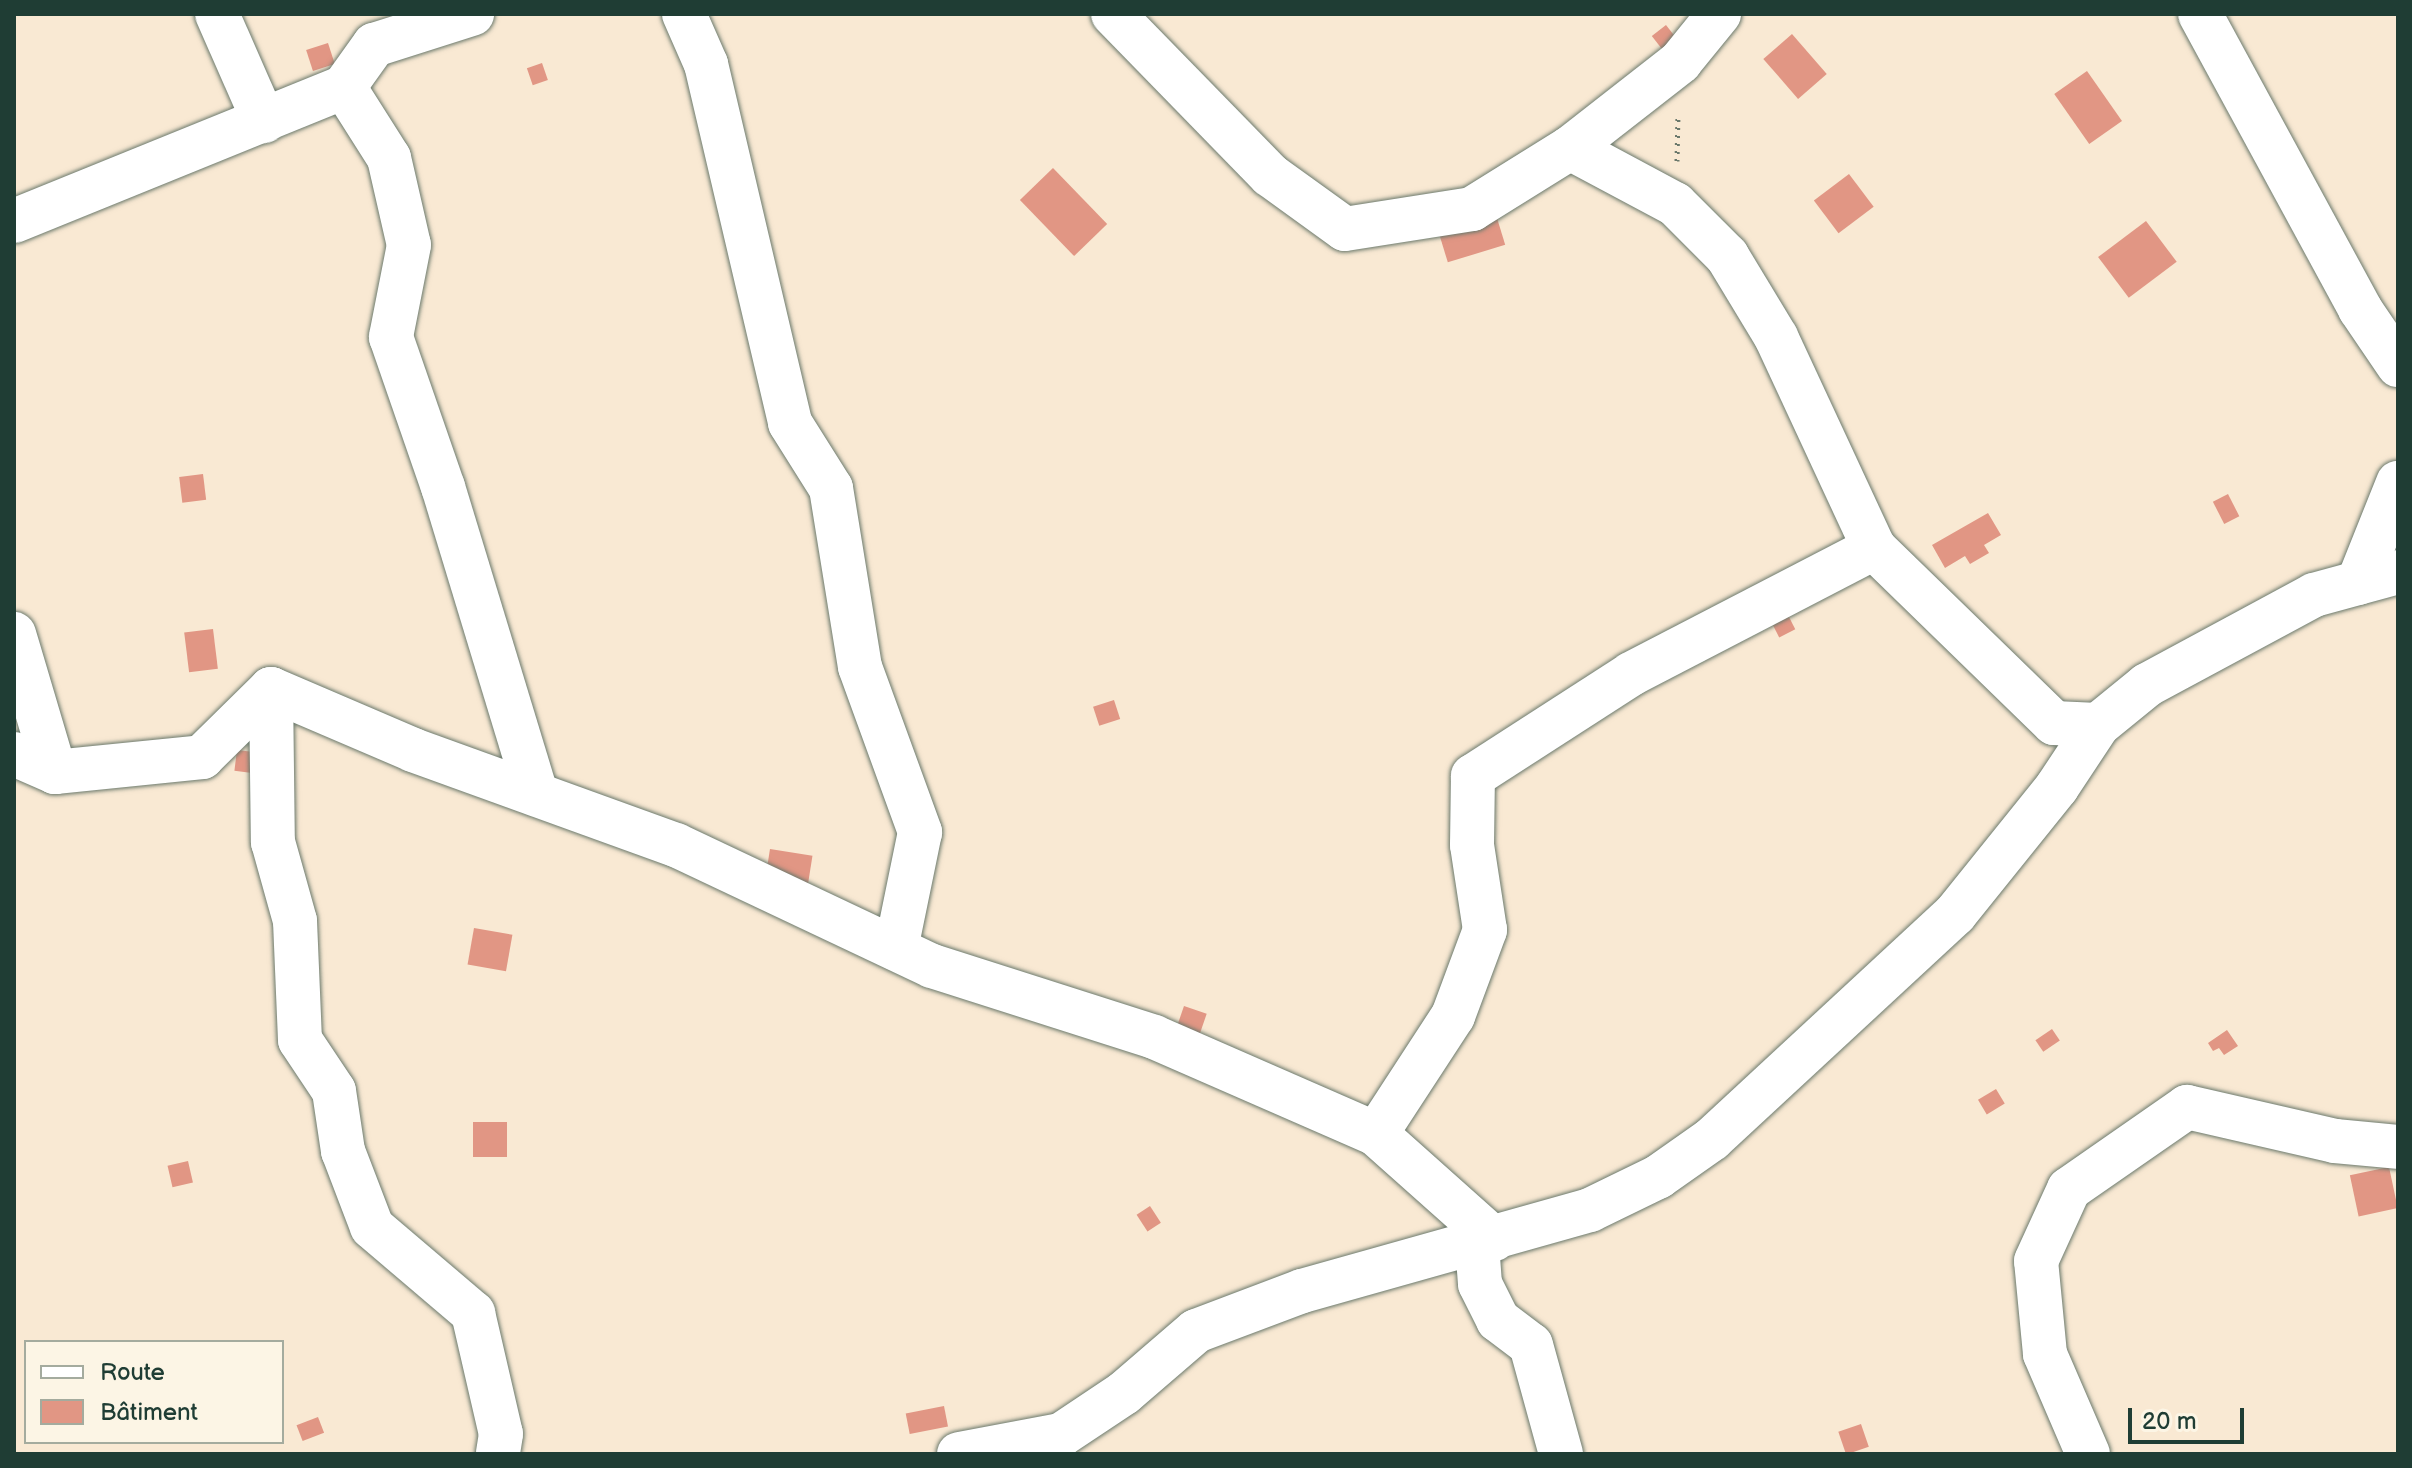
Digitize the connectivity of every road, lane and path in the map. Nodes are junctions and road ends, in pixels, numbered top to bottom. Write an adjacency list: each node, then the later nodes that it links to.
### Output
1 (217, 14): 9 (street)
2 (472, 14): 8 (street)
3 (684, 14): 23 (street)
4 (1113, 14): 10 (street)
5 (1719, 14): 7 (street)
6 (2200, 14): 13 (street)
7 (1680, 62): 10 (street); 11 (path)
8 (344, 87): 9 (street); 22 (street)
9 (264, 121): 12 (street)
10 (1570, 148): 11 (street)
11 (1675, 204): 15 (street)
12 (14, 221)
13 (2398, 365)
14 (2398, 483): 16 (street)
15 (1874, 548): 19 (street); 24 (street)
16 (2378, 578): 19 (street)
17 (14, 634): 21 (street)
18 (271, 689): 21 (street); 22 (street); 27 (street)
19 (2098, 725): 26 (street)
20 (14, 754): 21 (street)
21 (55, 772)
22 (536, 794): 23 (street)
23 (896, 949): 24 (street)
24 (1376, 1134): 26 (street)
25 (2398, 1147): 30 (street)
26 (1486, 1241): 28 (street); 29 (street)
27 (498, 1454)
28 (959, 1454)
29 (1561, 1454)
30 (2088, 1454)

